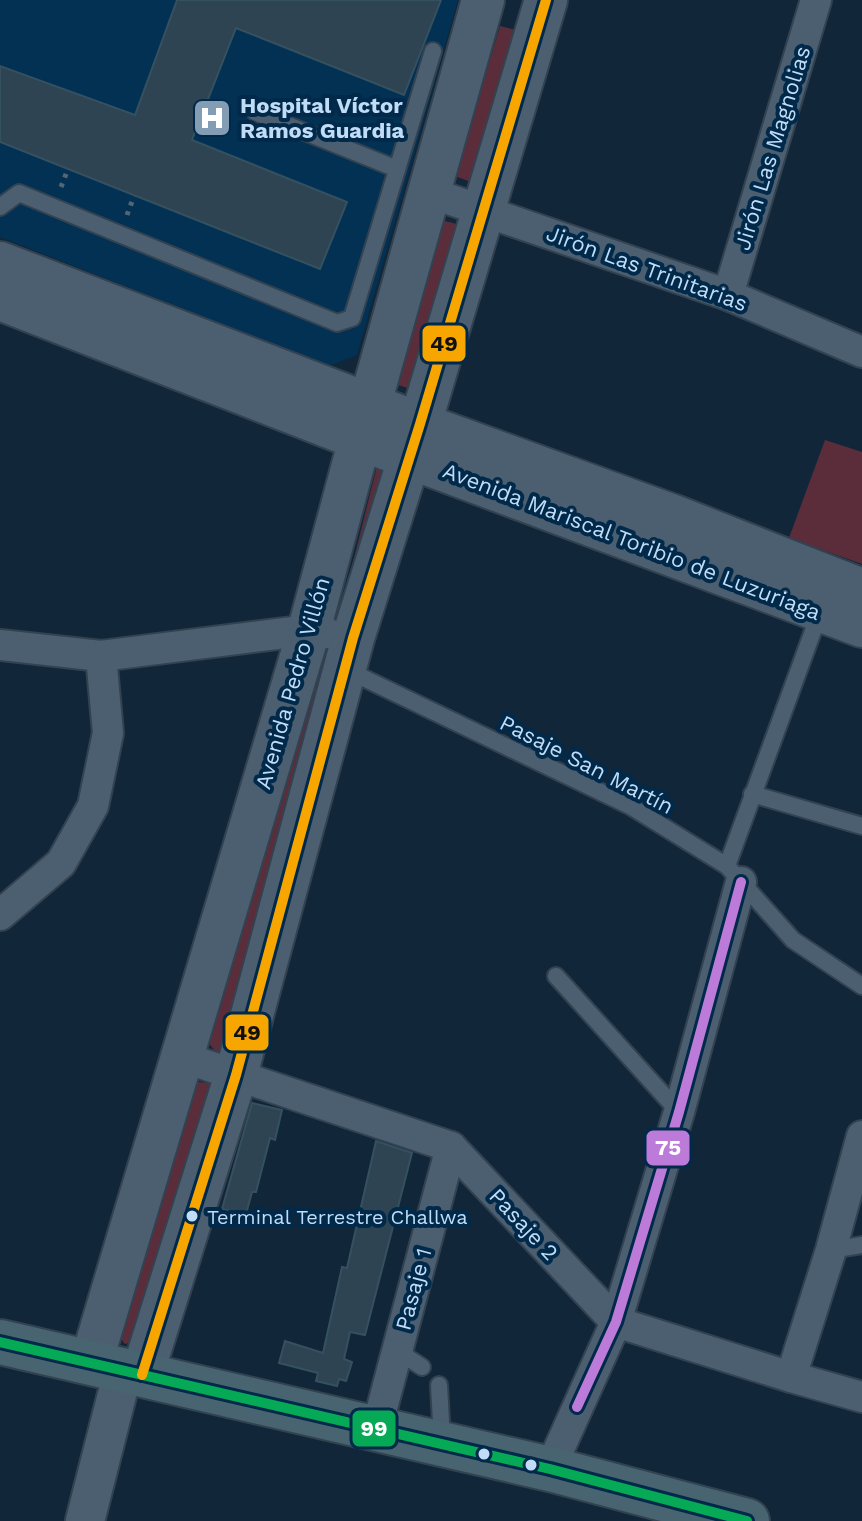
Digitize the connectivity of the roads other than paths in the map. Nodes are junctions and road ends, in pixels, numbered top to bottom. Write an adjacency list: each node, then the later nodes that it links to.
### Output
1 (486, 0): 3 (main road); 6 (main road, Avenida Pedro Villón)
2 (816, 0): 10 (street, Jirón Las Magnolias)
3 (543, 8): 8 (main road, Avenida Pedro Villón)
4 (433, 51): 6 (lane)
5 (255, 112): 6 (lane)
6 (413, 181): 7 (lane); 8 (street, Jirón Las Trinitarias); 13 (main road, Avenida Pedro Villón)
7 (0, 207)
8 (483, 211): 10 (street, Jirón Las Trinitarias); 14 (main road, Avenida Pedro Villón)
9 (0, 263): 13 (main road, Avenida Mariscal Toribio de Luzuriaga)
10 (728, 295): 12 (street, Jirón Las Trinitarias)
11 (0, 299): 13 (main road, Avenida Mariscal Toribio de Luzuriaga)
12 (862, 352)
13 (364, 422): 14 (main road, Avenida Mariscal Toribio de Luzuriaga); 17 (main road, Avenida Pedro Villón)
14 (415, 440): 15 (main road, Avenida Mariscal Toribio de Luzuriaga); 19 (main road, Avenida Pedro Villón)
15 (838, 593): 16 (main road, Avenida Mariscal Toribio de Luzuriaga); 21 (lane)
16 (862, 626)
17 (309, 630): 19 (street); 20 (street); 27 (main road, Avenida Pedro Villón)
18 (0, 645): 20 (street)
19 (349, 654): 23 (lane, Pasaje San Martín); 28 (main road, Avenida Pedro Villón)
20 (101, 656): 24 (street)
21 (752, 794): 22 (lane); 23 (lane)
22 (862, 826)
23 (734, 874): 26 (lane, Pasaje San Martín); 29 (street)
24 (0, 914)
25 (556, 976): 29 (lane)
26 (862, 986)
27 (182, 1057): 28 (street, Pasaje 2); 38 (main road, Avenida Pedro Villón)
28 (236, 1075): 31 (street, Pasaje 2); 38 (main road, Avenida Pedro Villón)
29 (679, 1112): 34 (street)
30 (862, 1136): 33 (street)
31 (451, 1147): 34 (street, Pasaje 2); 36 (street, Pasaje 1)
32 (862, 1245): 33 (lane)
33 (831, 1250): 39 (street)
34 (616, 1322): 39 (street, Pasaje 2); 44 (street)
35 (0, 1342): 38 (highway)
36 (396, 1350): 37 (lane); 42 (street, Pasaje 1)
37 (422, 1367)
38 (119, 1370): 42 (highway); 45 (street)
39 (791, 1377): 41 (street, Pasaje 2)
40 (439, 1385): 43 (lane)
41 (862, 1397)
42 (376, 1431): 43 (highway)
43 (443, 1446): 44 (highway)
44 (550, 1469): 46 (highway)
45 (85, 1521)
46 (747, 1521)

